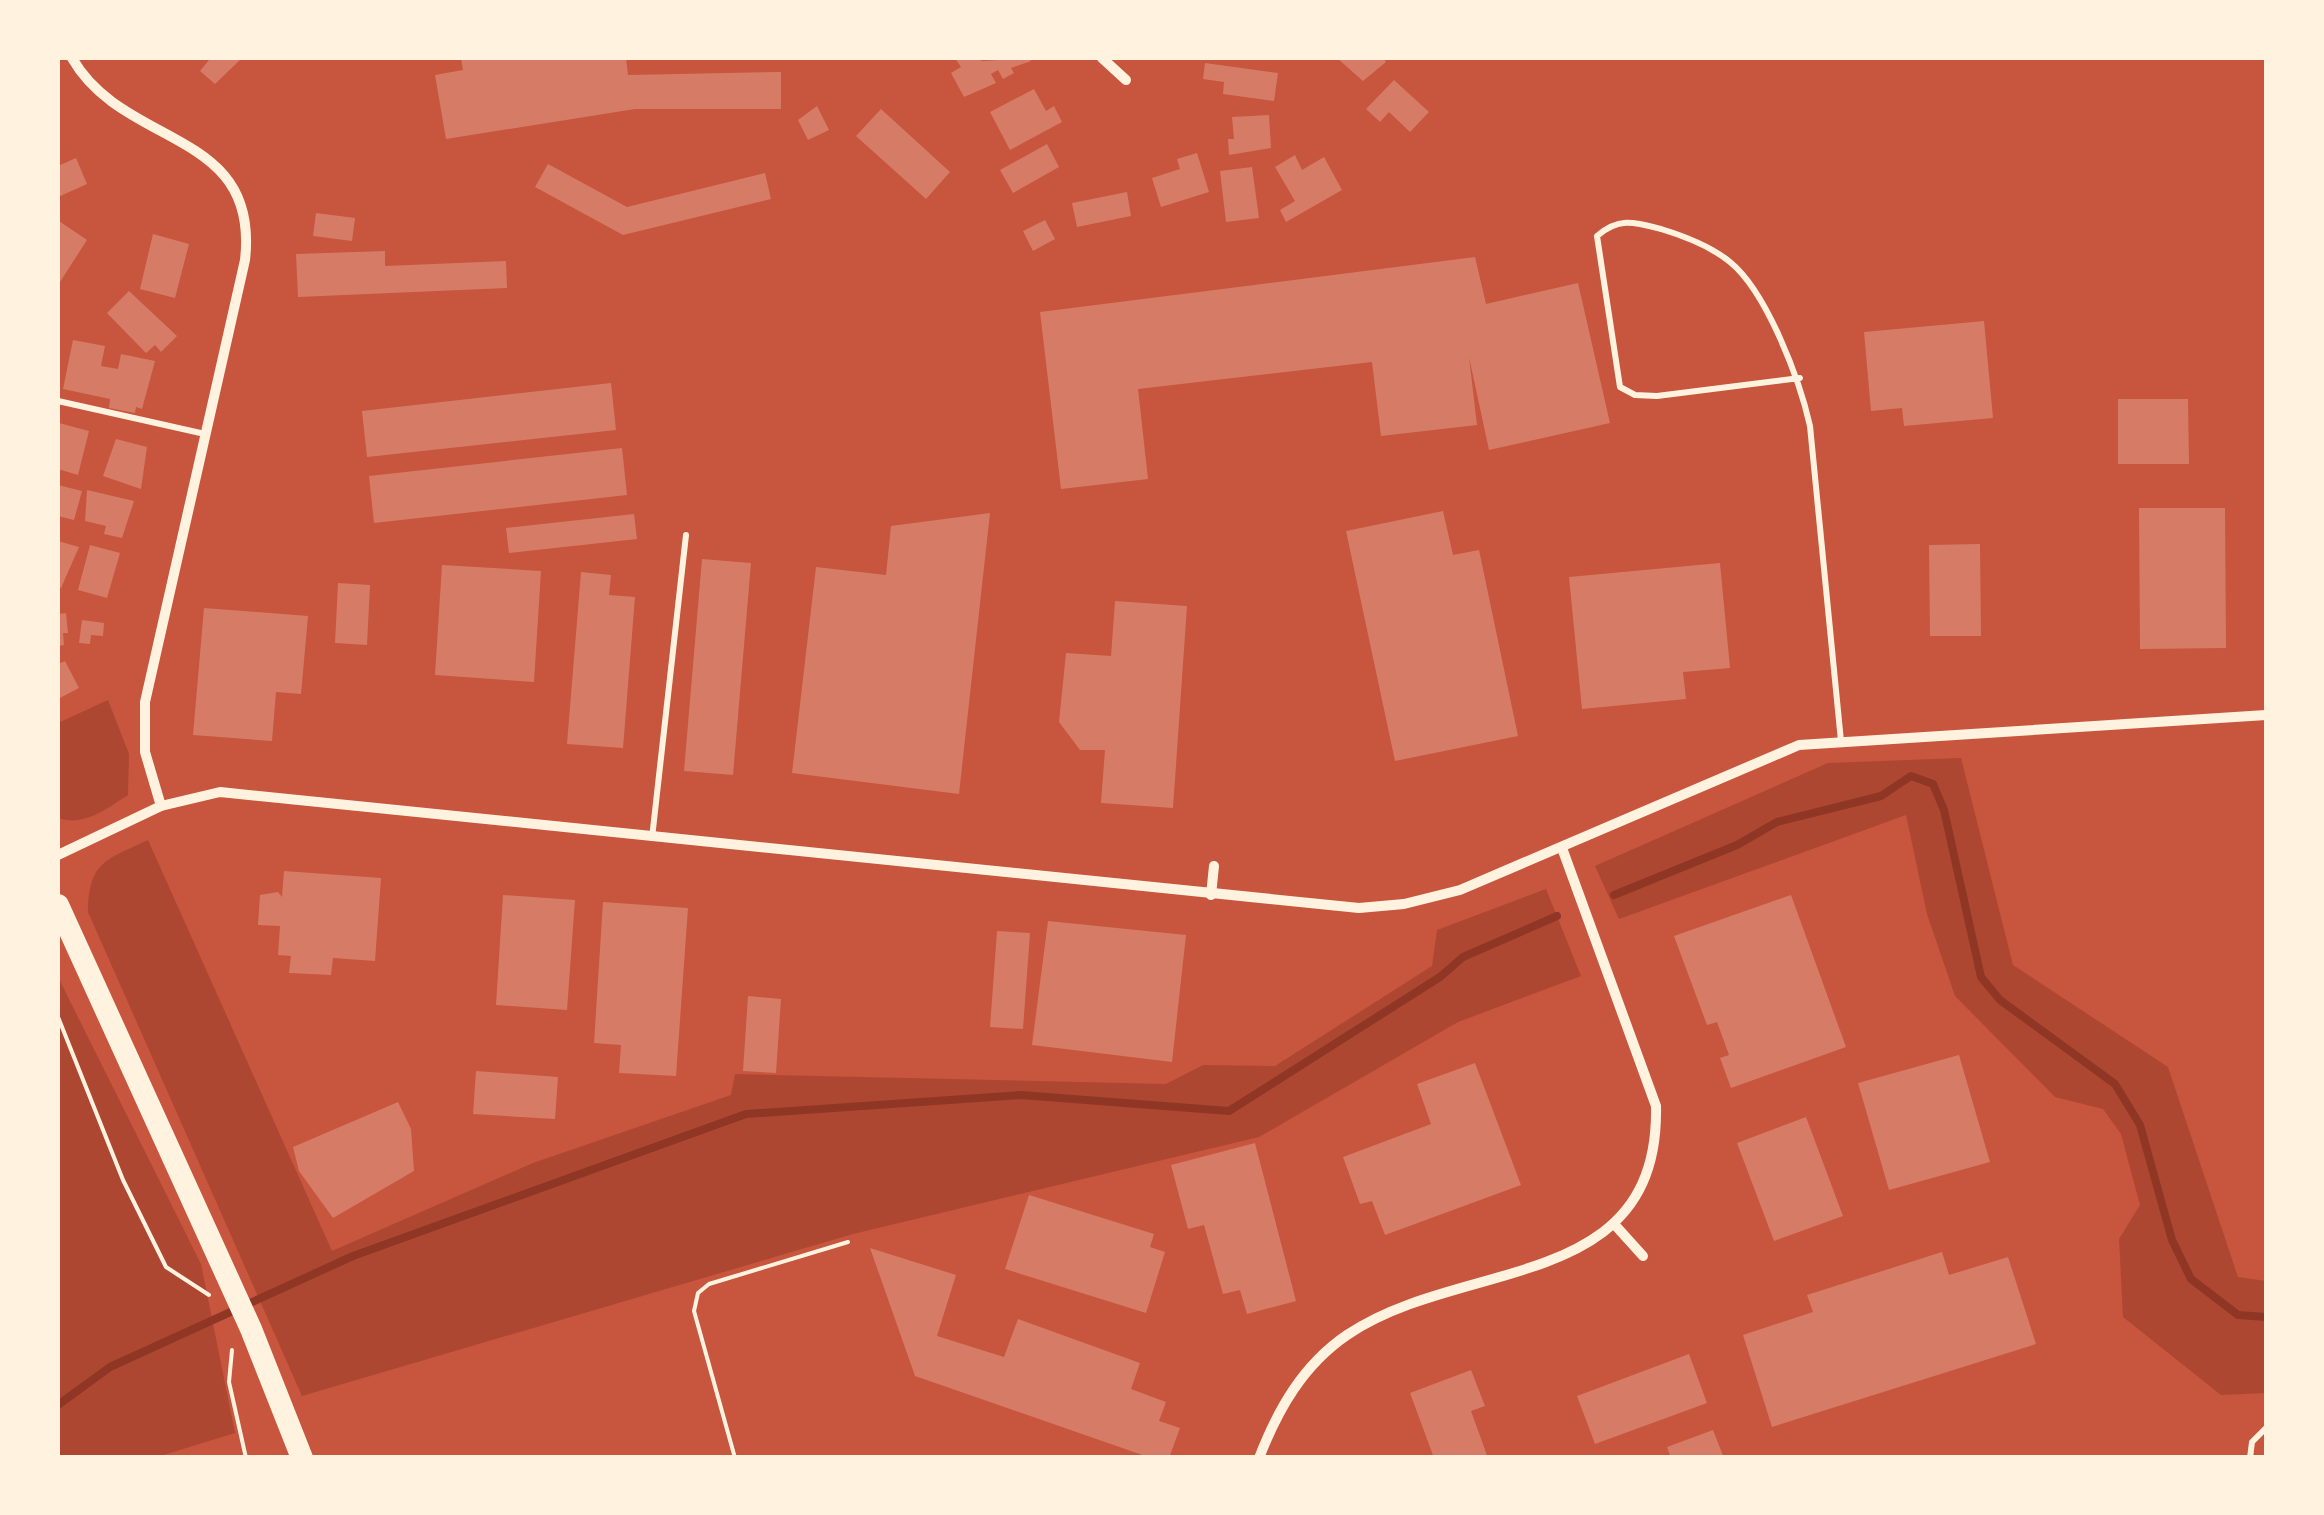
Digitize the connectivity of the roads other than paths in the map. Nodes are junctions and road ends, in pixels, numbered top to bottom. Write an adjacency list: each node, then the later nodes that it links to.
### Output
1 (72, 58): 6 (street)
2 (1102, 58): 3 (street)
3 (1126, 80)
4 (1800, 378): 4 (lane); 9 (lane)
5 (58, 401): 6 (lane)
6 (206, 434): 10 (street)
7 (686, 535): 11 (lane)
8 (2266, 715): 9 (street)
9 (1841, 743): 12 (street)
10 (161, 806): 11 (street); 13 (street)
11 (652, 839): 15 (street)
12 (1562, 848): 15 (street); 17 (street)
13 (58, 856)
14 (1214, 866): 15 (street)
15 (1211, 894)
16 (58, 904): 20 (highway)
17 (1615, 1225): 18 (street); 21 (street)
18 (1643, 1256)
19 (2266, 1428): 22 (lane)
20 (302, 1458)
21 (1259, 1458)
22 (2250, 1458)

